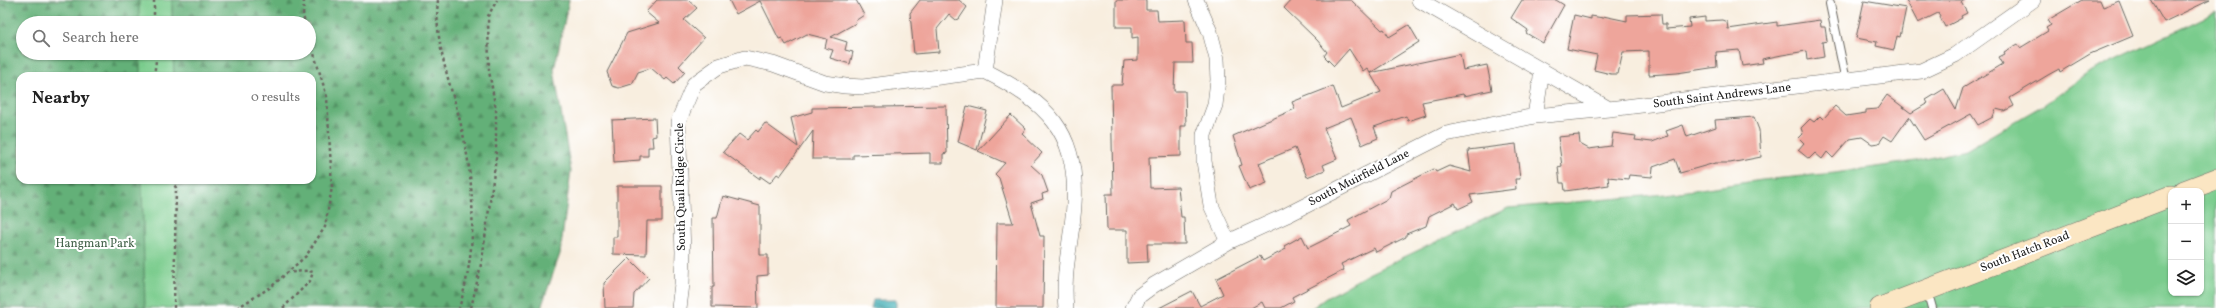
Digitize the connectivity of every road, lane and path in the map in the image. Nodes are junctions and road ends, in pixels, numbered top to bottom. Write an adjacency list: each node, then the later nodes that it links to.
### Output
1 (154, 0): 10 (path)
2 (304, 0): 11 (path)
3 (438, 0): 30 (path)
4 (497, 0): 31 (path)
5 (995, 0): 16 (street)
6 (1196, 0): 24 (street)
7 (1419, 0): 14 (street)
8 (2033, 0): 17 (street, South Saint Andrews Lane)
9 (1830, 4): 17 (lane)
10 (154, 16)
11 (303, 16)
12 (156, 60): 15 (path)
13 (316, 60): 25 (path)
14 (1542, 71): 18 (street); 19 (street)
15 (155, 72)
16 (984, 72): 32 (street, South Quail Ridge Circle); 33 (street)
17 (1846, 81): 18 (street, South Saint Andrews Lane)
18 (1609, 109): 19 (street, South Muirfield Lane)
19 (1535, 116): 24 (street, South Muirfield Lane)
20 (2216, 179): 22 (main road)
21 (174, 184): 27 (path)
22 (2192, 188)
23 (2168, 197): 26 (main road, South Hatch Road)
24 (1228, 242): 34 (street, South Muirfield Lane)
25 (287, 272): 28 (path); 29 (path)
26 (1930, 299): 35 (main road, South Hatch Road)
27 (174, 308)
28 (237, 308)
29 (283, 308)
30 (459, 308)
31 (471, 308)
32 (679, 308)
33 (1066, 308)
34 (1133, 308)
35 (1880, 308)

